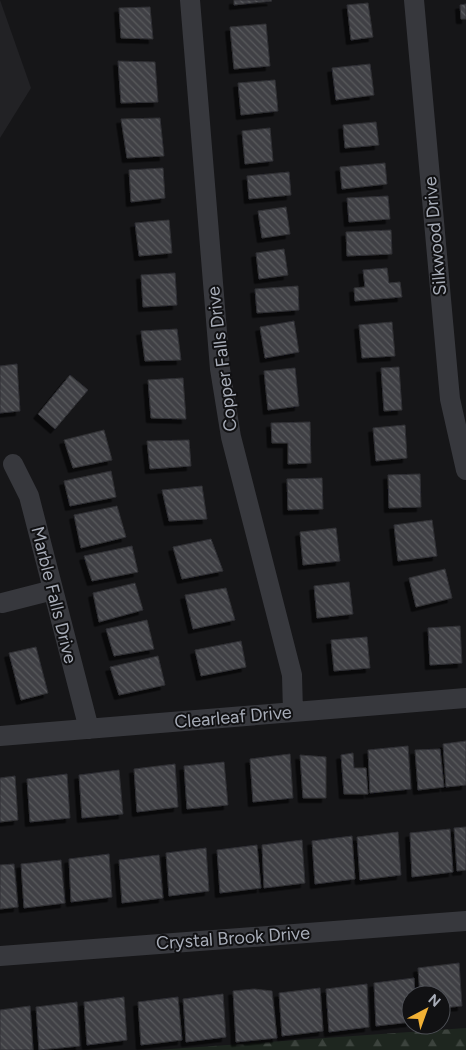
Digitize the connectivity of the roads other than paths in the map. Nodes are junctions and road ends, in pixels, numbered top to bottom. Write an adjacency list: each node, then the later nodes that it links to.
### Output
1 (190, 0): 8 (street, Copper Falls Drive)
2 (414, 0): 4 (street, Silkwood Drive)
3 (13, 464): 5 (street, Marble Falls Drive)
4 (466, 470)
5 (53, 590): 6 (street); 9 (street, Marble Falls Drive)
6 (2, 603)
7 (466, 698): 8 (street, Clearleaf Drive)
8 (292, 712): 9 (street, Clearleaf Drive)
9 (89, 729): 10 (street, Clearleaf Drive)
10 (0, 736)
11 (466, 921): 12 (street, Crystal Brook Drive)
12 (0, 956)

